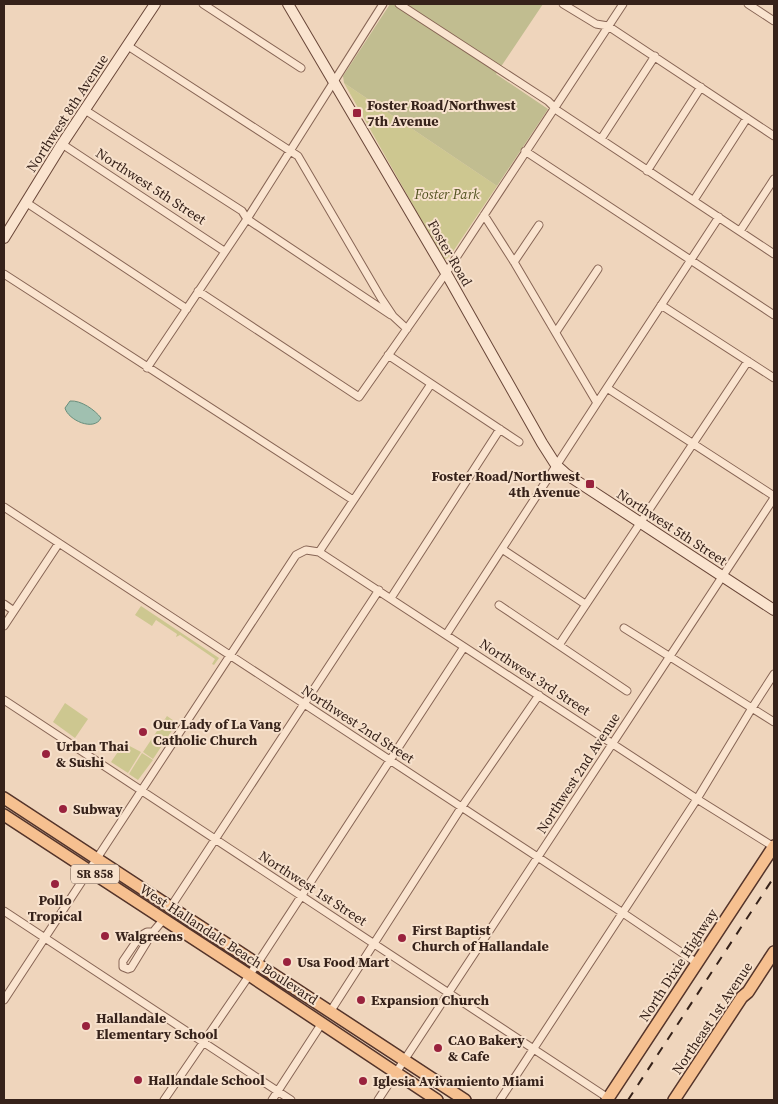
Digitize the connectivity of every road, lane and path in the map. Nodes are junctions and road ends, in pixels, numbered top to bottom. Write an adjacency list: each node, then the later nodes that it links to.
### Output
1 (155, 4): 11 (street, Northwest 8th Avenue)
2 (203, 4): 13 (street)
3 (288, 4): 14 (street, Foster Road)
4 (383, 4): 14 (street)
5 (399, 4): 16 (street)
6 (563, 4): 10 (street)
7 (623, 4): 10 (street)
8 (748, 4): 9 (street)
9 (774, 21)
10 (608, 26): 12 (street); 16 (street)
11 (128, 46): 17 (street, Northwest 8th Avenue); 22 (street)
12 (655, 56): 15 (street); 20 (street)
13 (301, 68)
14 (333, 81): 22 (street); 39 (street, Foster Road)
15 (702, 87): 18 (street); 24 (street)
16 (555, 107): 20 (street); 23 (street)
17 (84, 110): 21 (street, Northwest 8th Avenue); 30 (street)
18 (747, 118): 19 (street); 26 (street)
19 (774, 135)
20 (601, 139): 24 (street)
21 (62, 144): 27 (street, Northwest 8th Avenue); 34 (street, Northwest 5th Street)
22 (290, 150): 30 (street); 45 (street)
23 (525, 151): 28 (street); 36 (street)
24 (647, 171): 26 (street)
25 (774, 179): 32 (street)
26 (694, 200): 29 (street)
27 (27, 203): 33 (street, Northwest 8th Avenue); 43 (street)
28 (484, 215): 37 (street); 39 (street)
29 (719, 217): 32 (street); 36 (street)
30 (247, 219): 34 (street); 45 (street)
31 (539, 225): 37 (street)
32 (740, 231): 35 (street)
33 (4, 238)
34 (224, 251): 41 (street)
35 (774, 254)
36 (690, 260): 42 (street); 44 (street)
37 (514, 262): 47 (street)
38 (598, 269): 47 (street)
39 (446, 273): 46 (street); 58 (street, Foster Road)
40 (4, 274): 50 (street)
41 (198, 291): 43 (street); 48 (street)
42 (661, 305): 49 (street); 53 (street)
43 (186, 309): 50 (street)
44 (774, 315)
45 (393, 316): 46 (street)
46 (407, 329): 48 (street)
47 (556, 332): 54 (street)
48 (388, 355): 52 (street)
49 (748, 361): 51 (street); 57 (street)
50 (147, 368): 60 (street)
51 (774, 378)
52 (431, 384): 55 (street); 60 (street)
53 (606, 388): 54 (street); 57 (street)
54 (596, 403): 58 (street)
55 (500, 429): 56 (street); 68 (street)
56 (519, 442)
57 (694, 443): 59 (street); 62 (street)
58 (556, 465): 62 (street, Northwest 5th Street); 64 (street)
59 (774, 497): 66 (street, Northwest 2nd Avenue)
60 (353, 500): 65 (street)
61 (4, 507): 63 (street, Northwest 2nd Street)
62 (641, 523): 66 (street, Northwest 5th Street); 70 (street)
63 (58, 543): 73 (street); 79 (street, Northwest 2nd Street)
64 (502, 549): 70 (street); 76 (street)
65 (319, 552): 67 (street, Northwest 3rd Street); 79 (street, Northwest 3rd Street)
66 (722, 577): 72 (street, Northwest 5th Street); 80 (street, Northwest 2nd Avenue)
67 (379, 590): 68 (street, Northwest 3rd Street); 85 (street)
68 (391, 598): 76 (street, Northwest 3rd Street)
69 (4, 604): 73 (street)
70 (585, 604): 77 (street)
71 (498, 605): 77 (street)
72 (774, 610)
73 (14, 611): 74 (street)
74 (4, 626)
75 (624, 628): 80 (street)
76 (446, 635): 78 (street, Northwest 3rd Street)
77 (559, 645): 82 (street)
78 (464, 647): 83 (street, Northwest 3rd Street); 89 (street)
79 (230, 655): 85 (street, Northwest 2nd Street); 90 (street)
80 (670, 657): 86 (street); 88 (street, Northwest 2nd Avenue)
81 (774, 674): 86 (street)
82 (627, 691)
83 (539, 695): 88 (street, Northwest 3rd Street); 93 (street)
84 (4, 700): 90 (street, Northwest 1st Street)
85 (304, 703): 89 (street, Northwest 2nd Street); 95 (street)
86 (752, 708): 87 (street); 92 (street)
87 (774, 722)
88 (613, 743): 92 (street, Northwest 3rd Street); 97 (street, Northwest 2nd Avenue)
89 (390, 760): 93 (street, Northwest 2nd Street); 100 (street)
90 (141, 790): 95 (street, Northwest 1st Street); 98 (street)
91 (4, 798): 98 (main road, West Hallandale Beach Boulevard / SR 858)
92 (697, 799): 96 (street, Northwest 3rd Street); 103 (street)
93 (462, 808): 97 (street, Northwest 2nd Street); 107 (street)
94 (4, 815): 99 (main road, West Hallandale Beach Boulevard / SR 858)
95 (215, 839): 100 (street, Northwest 1st Street); 101 (street)
96 (774, 846): 109 (main road, North Dixie Highway)
97 (537, 858): 103 (street, Northwest 2nd Street); 112 (street, Northwest 2nd Avenue)
98 (97, 859): 99 (street); 101 (main road, West Hallandale Beach Boulevard / SR 858)
99 (90, 870): 104 (main road, West Hallandale Beach Boulevard / SR 858); 106 (street)
100 (301, 896): 107 (street, Northwest 1st Street); 110 (street)
101 (170, 908): 110 (main road, West Hallandale Beach Boulevard / SR 858)
102 (4, 911): 106 (street)
103 (623, 913): 109 (street, Northwest 2nd Street); 117 (street)
104 (163, 920): 105 (street); 111 (main road, West Hallandale Beach Boulevard / SR 858)
105 (153, 932): 105 (street)
106 (44, 938): 113 (street); 116 (street)
107 (374, 944): 112 (street, Northwest 1st Street); 114 (street)
108 (774, 952): 129 (main road, Northeast 1st Avenue)
109 (697, 963): 121 (main road, North Dixie Highway)
110 (257, 964): 111 (street); 114 (main road, West Hallandale Beach Boulevard / SR 858)
111 (249, 975): 115 (main road, West Hallandale Beach Boulevard / SR 858); 116 (street)
112 (449, 993): 117 (street, Northwest 1st Street); 118 (street, Northwest 2nd Avenue)
113 (4, 1000)
114 (330, 1012): 118 (main road, West Hallandale Beach Boulevard / SR 858)
115 (322, 1023): 119 (main road, West Hallandale Beach Boulevard / SR 858); 120 (street)
116 (204, 1043): 120 (street); 122 (street)
117 (534, 1048): 121 (street, Northwest 1st Street); 128 (street)
118 (404, 1061): 119 (street, Northwest 2nd Avenue); 127 (main road, West Hallandale Beach Boulevard / SR 858)
119 (396, 1073): 125 (street, Northwest 2nd Avenue); 126 (main road, West Hallandale Beach Boulevard / SR 858)
120 (278, 1092): 123 (street); 124 (street)
121 (608, 1099)
122 (164, 1100)
123 (272, 1100)
124 (291, 1100)
125 (378, 1100)
126 (437, 1100)
127 (465, 1100)
128 (500, 1100)
129 (674, 1100)

